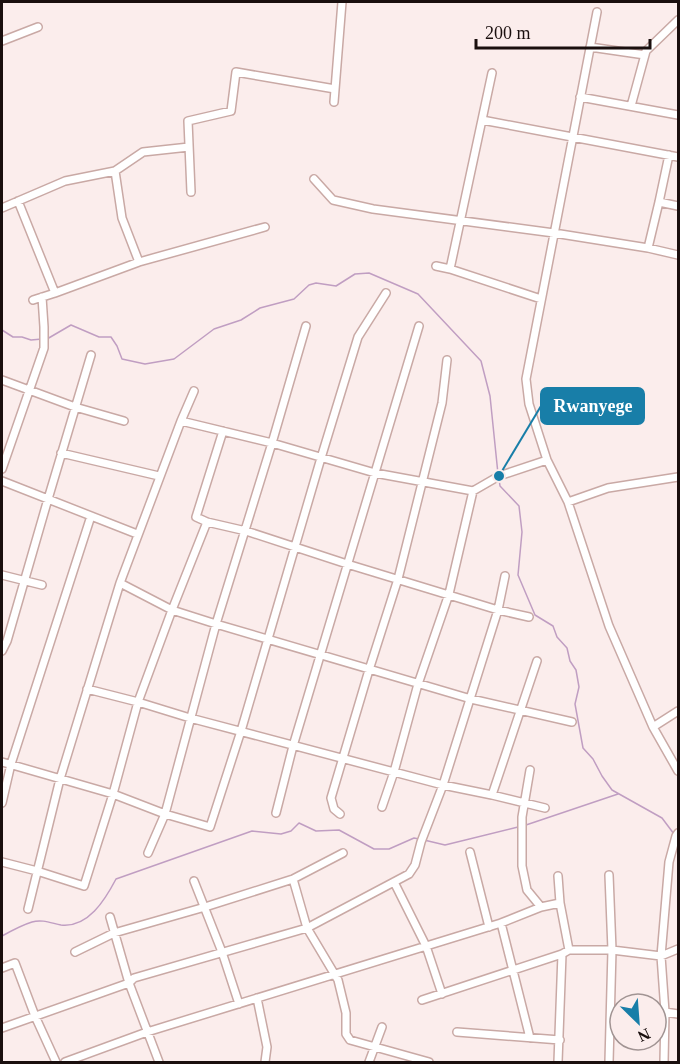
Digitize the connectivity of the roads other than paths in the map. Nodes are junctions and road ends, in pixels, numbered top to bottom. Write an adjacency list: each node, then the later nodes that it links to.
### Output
1 (342, 2): 9 (street)
2 (597, 12): 6 (street)
3 (678, 20): 7 (street)
4 (38, 27): 5 (street)
5 (2, 41)
6 (590, 47): 7 (street); 10 (street)
7 (645, 55): 12 (street)
8 (492, 73): 14 (street)
9 (335, 89): 11 (street); 16 (street)
10 (580, 97): 12 (street); 15 (street)
11 (334, 102)
12 (631, 106): 13 (street)
13 (678, 115)
14 (482, 120): 15 (street); 26 (street)
15 (573, 138): 17 (street); 28 (street)
16 (189, 147): 19 (street); 21 (street)
17 (669, 155): 18 (street); 23 (street)
18 (678, 157)
19 (115, 171): 22 (street); 31 (street)
20 (314, 179): 26 (street)
21 (191, 192)
22 (18, 201): 25 (street); 34 (street)
23 (659, 202): 24 (street); 29 (street)
24 (678, 206)
25 (2, 208)
26 (460, 220): 28 (street); 33 (street)
27 (265, 227): 31 (street)
28 (554, 233): 29 (street); 37 (street)
29 (648, 248): 30 (street)
30 (678, 255)
31 (140, 262): 34 (street)
32 (436, 266): 33 (street)
33 (450, 268): 37 (street)
34 (55, 293): 36 (street)
35 (386, 294): 52 (street)
36 (42, 297): 38 (street); 44 (street)
37 (541, 299): 53 (street)
38 (33, 300)
39 (306, 326): 50 (street)
40 (419, 326): 55 (street)
41 (91, 355): 46 (street)
42 (447, 360): 59 (street)
43 (2, 380): 44 (street)
44 (29, 390): 46 (street); 54 (street)
45 (194, 391): 48 (street)
46 (75, 407): 47 (street); 51 (street)
47 (124, 421)
48 (181, 421): 49 (street); 56 (street)
49 (223, 431): 50 (street); 64 (street)
50 (272, 443): 52 (street); 65 (street)
51 (62, 453): 56 (street); 61 (street)
52 (321, 458): 55 (street); 67 (street)
53 (548, 460): 60 (street); 62 (street)
54 (2, 469)
55 (375, 473): 59 (street); 68 (street)
56 (159, 476): 66 (street)
57 (678, 477): 62 (street)
58 (2, 481): 61 (street)
59 (423, 482): 60 (street); 71 (street)
60 (473, 491): 75 (street)
61 (48, 499): 63 (street); 72 (street)
62 (568, 502): 93 (street)
63 (91, 516): 66 (street); 98 (street)
64 (207, 522): 65 (street); 76 (street)
65 (246, 531): 67 (street); 79 (street)
66 (137, 534): 73 (street)
67 (296, 547): 68 (street); 80 (street)
68 (347, 564): 71 (street); 82 (street)
69 (2, 575): 72 (street)
70 (505, 576): 77 (street)
71 (398, 579): 75 (street); 84 (street)
72 (25, 580): 74 (street); 81 (street)
73 (120, 583): 76 (street); 86 (street)
74 (42, 585)
75 (449, 594): 77 (street); 85 (street)
76 (172, 610): 79 (street); 88 (street)
77 (498, 610): 78 (street); 87 (street)
78 (529, 617)
79 (216, 624): 80 (street); 91 (street)
80 (269, 640): 82 (street); 94 (street)
81 (2, 651)
82 (320, 656): 84 (street); 95 (street)
83 (537, 661): 89 (street)
84 (369, 670): 85 (street); 96 (street)
85 (418, 684): 87 (street); 101 (street)
86 (87, 689): 88 (street); 102 (street)
87 (471, 699): 89 (street); 103 (street)
88 (138, 702): 91 (street); 104 (street)
89 (520, 710): 92 (street); 105 (street)
90 (678, 711): 93 (street)
91 (190, 718): 94 (street); 111 (street)
92 (572, 722)
93 (653, 727): 100 (street)
94 (241, 731): 95 (street); 111 (street)
95 (293, 746): 96 (street); 110 (street)
96 (344, 758): 101 (street); 112 (street)
97 (2, 762): 98 (street)
98 (11, 764): 102 (street); 107 (street)
99 (530, 771): 106 (street)
100 (678, 771)
101 (394, 772): 103 (street); 108 (street)
102 (60, 779): 104 (street); 118 (street)
103 (444, 785): 105 (street); 123 (street)
104 (113, 794): 111 (street); 118 (street)
105 (492, 795): 106 (street)
106 (524, 803): 109 (street); 126 (street)
107 (2, 804)
108 (382, 807)
109 (545, 808)
110 (276, 813)
111 (165, 814): 115 (street)
112 (340, 814)
113 (678, 832): 140 (street)
114 (470, 852): 130 (street)
115 (148, 853)
116 (343, 853): 121 (street)
117 (2, 862): 118 (street)
118 (37, 872): 127 (street)
119 (609, 875): 136 (street)
120 (558, 876): 124 (street)
121 (293, 879): 125 (street); 131 (street)
122 (194, 881): 125 (street)
123 (394, 882): 131 (street); 133 (street)
124 (560, 903): 126 (street); 135 (street)
125 (205, 907): 132 (street); 138 (street)
126 (542, 907): 129 (street)
127 (28, 909)
128 (110, 917): 132 (street)
129 (501, 923): 130 (street); 142 (street)
130 (489, 927): 133 (street)
131 (307, 928): 138 (street); 143 (street)
132 (114, 933): 137 (street); 144 (street)
133 (426, 946): 143 (street); 146 (street)
134 (678, 949): 140 (street)
135 (569, 950): 136 (street); 139 (street)
136 (612, 950): 140 (street); 165 (street)
137 (75, 952)
138 (222, 952): 144 (street); 149 (street)
139 (562, 954): 142 (street); 156 (street)
140 (661, 956): 145 (street)
141 (2, 968): 150 (street)
142 (513, 970): 146 (street); 155 (street)
143 (335, 974): 147 (street); 157 (street)
144 (129, 983): 150 (street); 153 (street)
145 (664, 992)
146 (442, 994): 148 (street)
147 (257, 998): 149 (street); 161 (street)
148 (422, 1000)
149 (238, 1004): 153 (street)
150 (34, 1016): 152 (street); 158 (street)
151 (382, 1027): 157 (street)
152 (2, 1029)
153 (147, 1032): 159 (street); 160 (street)
154 (457, 1032): 155 (street)
155 (530, 1038): 156 (street)
156 (560, 1040): 164 (street)
157 (375, 1046): 162 (street); 163 (street)
158 (56, 1062)
159 (65, 1062)
160 (159, 1062)
161 (266, 1062)
162 (369, 1062)
163 (429, 1062)
164 (558, 1062)
165 (609, 1062)

